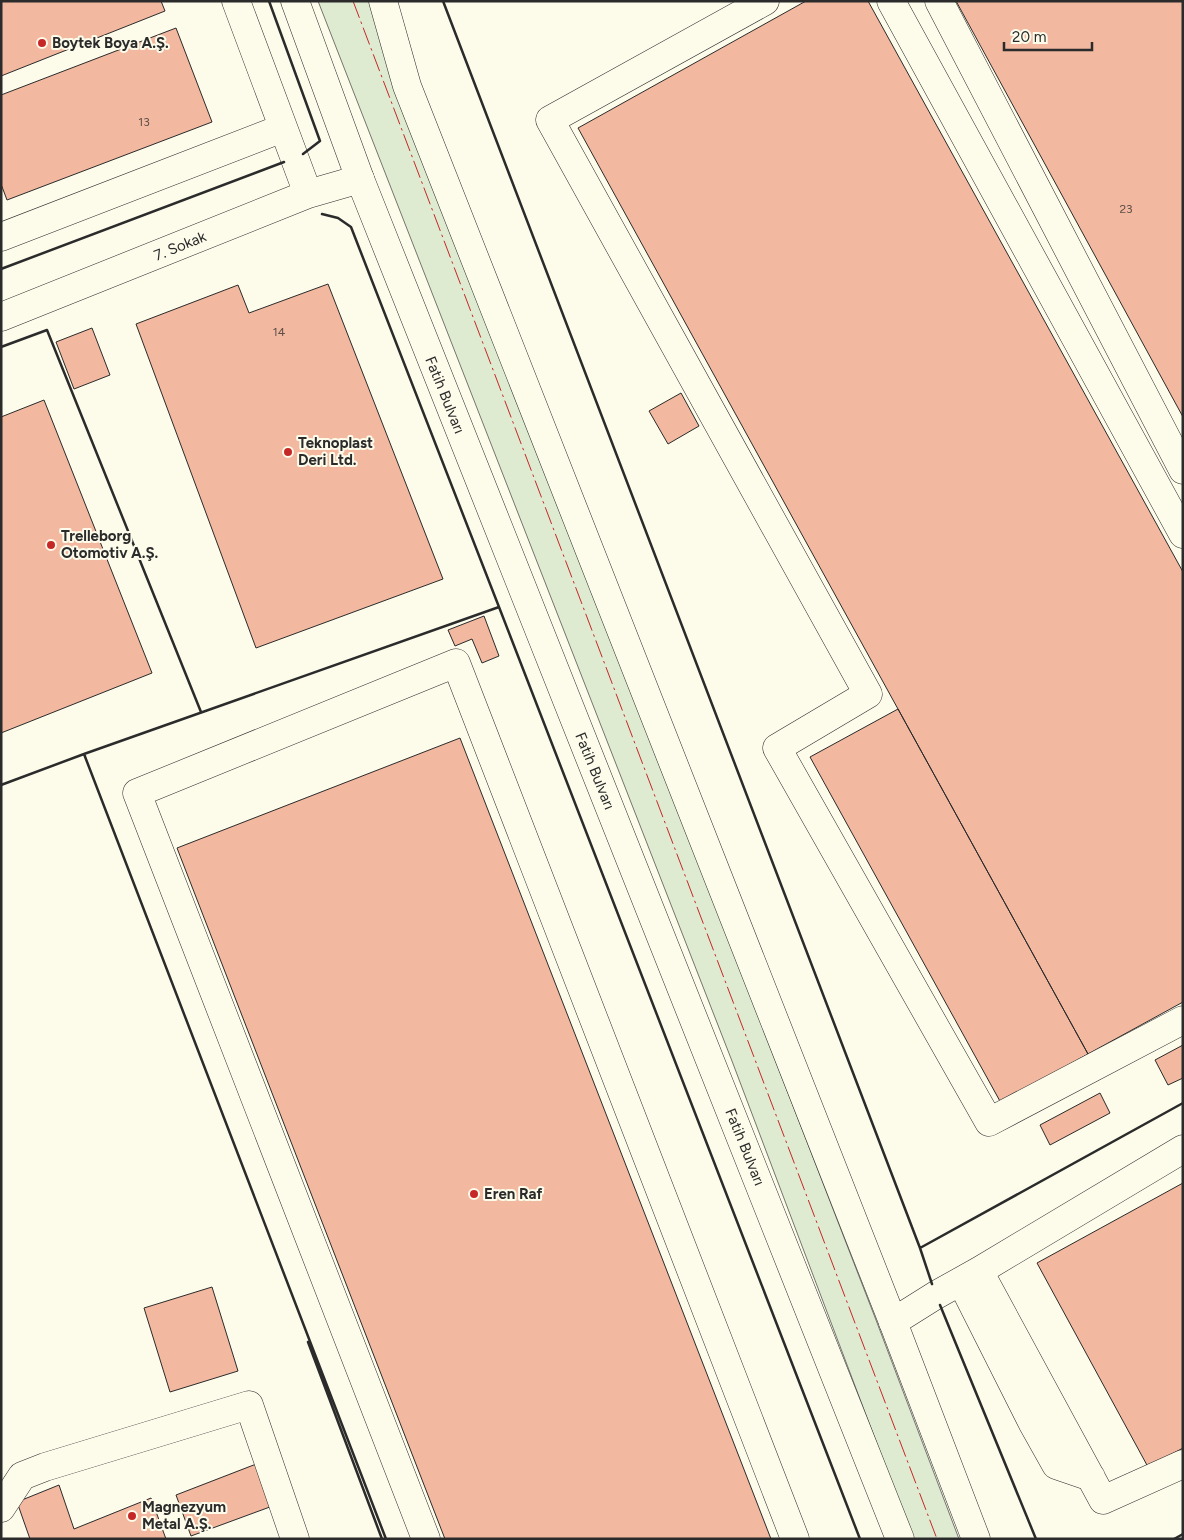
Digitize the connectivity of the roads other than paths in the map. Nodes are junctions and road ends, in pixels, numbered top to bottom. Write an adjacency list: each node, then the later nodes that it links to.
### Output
1 (236, 1): 7 (main road)
2 (295, 1): 8 (main road, Fatih Bulvarı)
3 (383, 1): 17 (main road)
4 (765, 1): 14 (main road)
5 (891, 1): 13 (main road)
6 (939, 1): 12 (main road)
7 (283, 128): 9 (main road); 10 (main road)
8 (360, 179): 9 (main road, 7. Sokak); 23 (main road, Fatih Bulvarı)
9 (308, 194): 11 (main road, 7. Sokak)
10 (1, 237)
11 (1, 317)
12 (1183, 470)
13 (1183, 534)
14 (1183, 1020)
15 (1183, 1149): 16 (main road)
16 (970, 1276): 17 (main road); 18 (main road)
17 (893, 1322): 24 (main road)
18 (1183, 1464)
19 (1, 1508): 20 (main road)
20 (295, 1539)
21 (426, 1539): 22 (main road)
22 (795, 1539)
23 (900, 1539)
24 (976, 1539)

